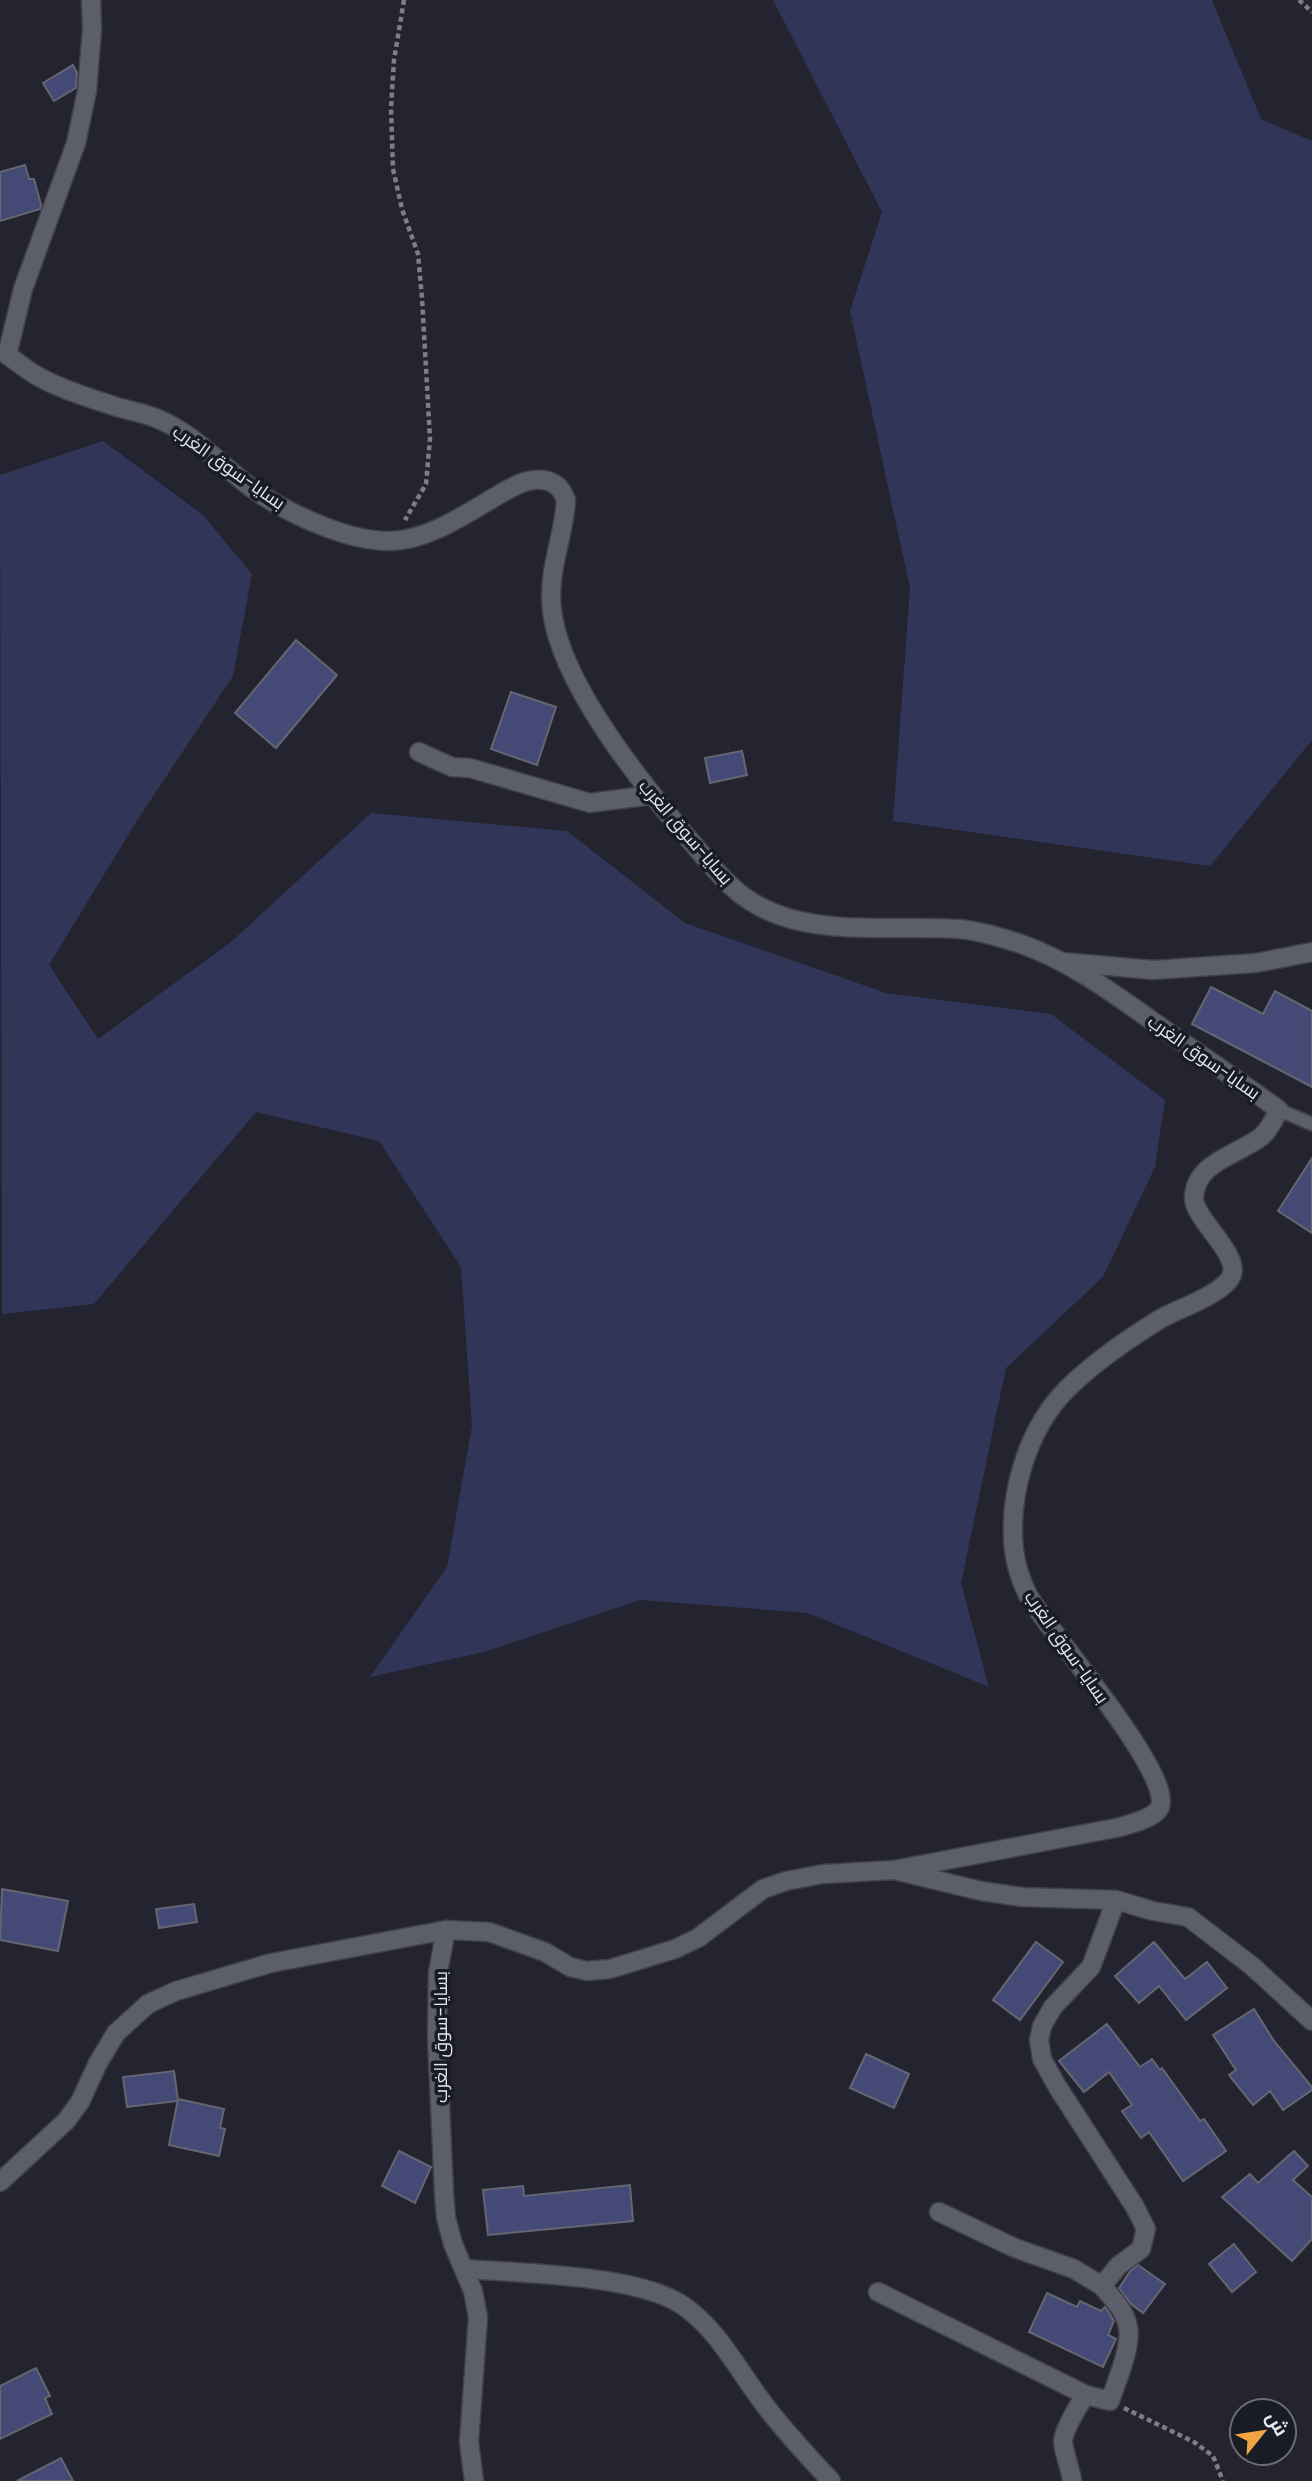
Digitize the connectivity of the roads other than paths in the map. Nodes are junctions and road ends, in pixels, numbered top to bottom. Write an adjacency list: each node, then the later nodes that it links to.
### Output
1 (91, 0): 2 (street, بسايا-سوق الغرب)
2 (4, 358): 4 (street, بسايا-سوق الغرب)
3 (419, 752): 4 (street)
4 (652, 795): 6 (street, بسايا-سوق الغرب)
5 (1312, 952): 6 (street)
6 (1063, 962): 7 (street, بسايا-سوق الغرب)
7 (1279, 1110): 8 (lane); 9 (street, بسايا-سوق الغرب)
8 (1312, 1124)
9 (894, 1870): 10 (street); 11 (street, بسايا-سوق الغرب)
10 (1116, 1900): 12 (street); 16 (street)
11 (446, 1930): 13 (street); 15 (street, بسايا-سوق الغرب)
12 (1312, 2021)
13 (0, 2182)
14 (939, 2212): 16 (street)
15 (465, 2269): 19 (street, بسايا-سوق الغرب); 20 (street)
16 (1102, 2286): 18 (street)
17 (878, 2292): 18 (street)
18 (1086, 2395): 21 (street)
19 (474, 2481)
20 (831, 2481)
21 (1072, 2481)

